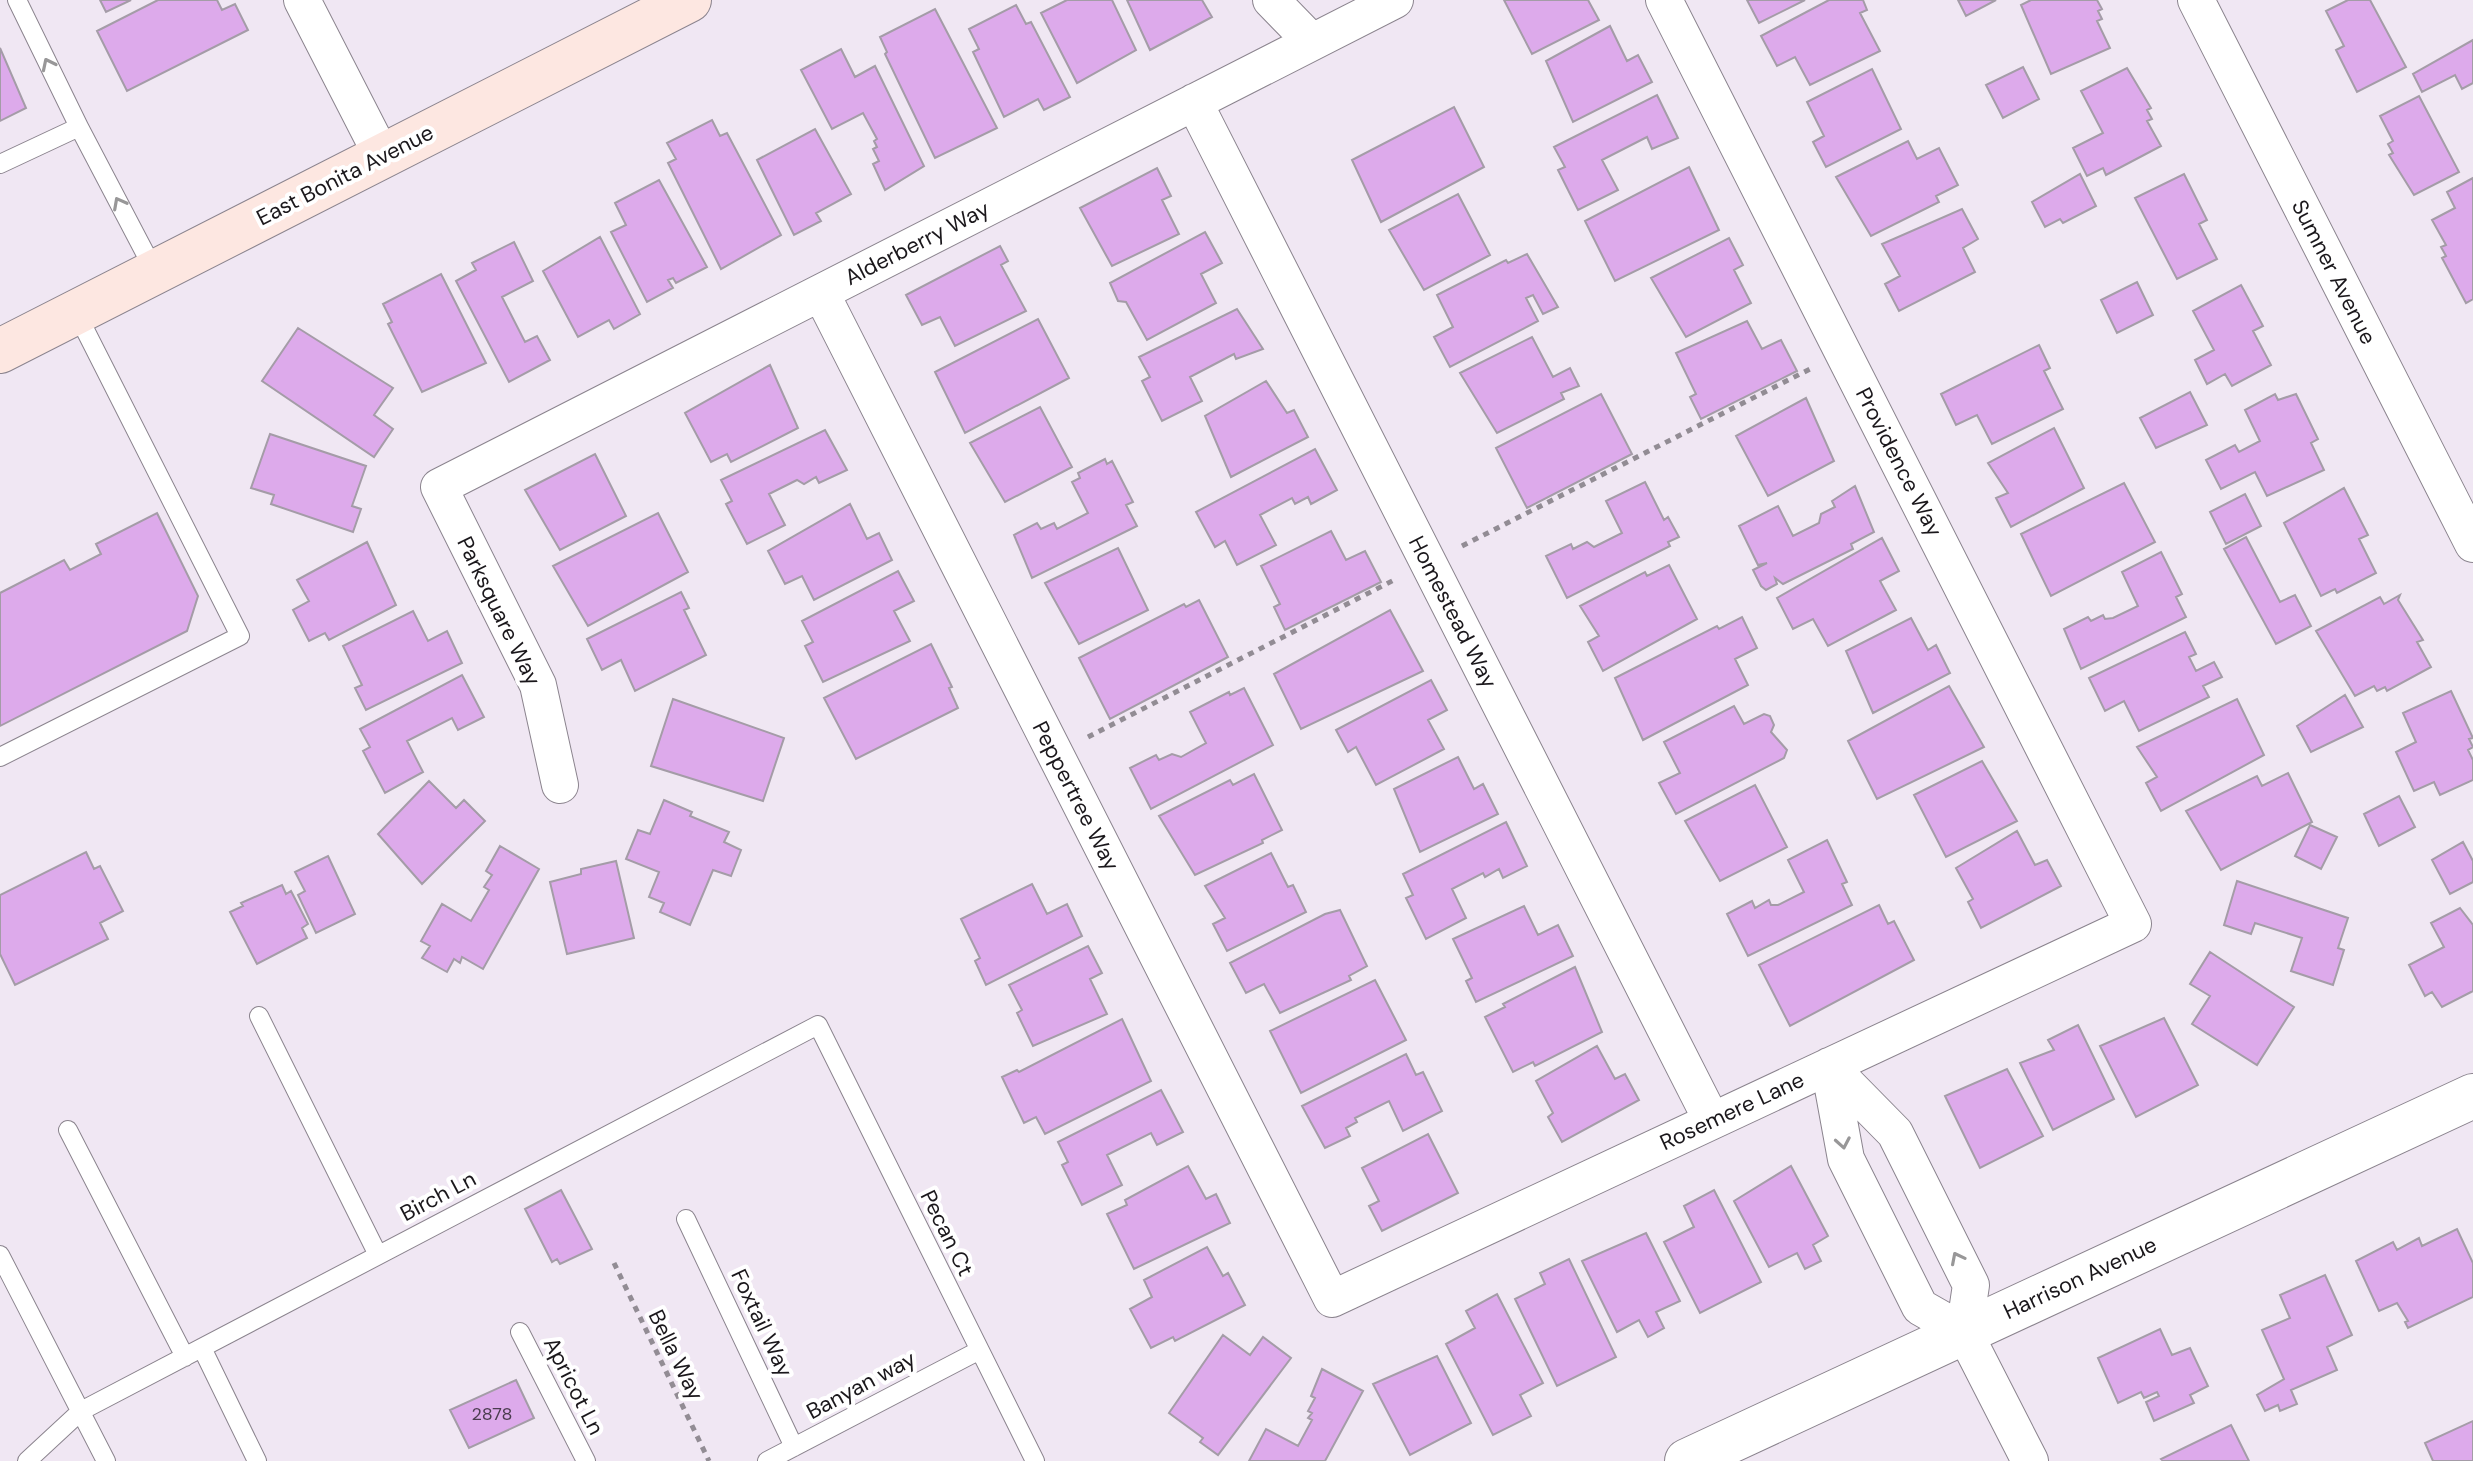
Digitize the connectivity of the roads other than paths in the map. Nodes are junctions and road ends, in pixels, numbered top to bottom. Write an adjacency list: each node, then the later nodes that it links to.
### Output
1 (17, 0): 11 (lane, one-way to 1)
2 (302, 0): 12 (street)
3 (689, 0): 12 (main road, East Bonita Avenue)
4 (1271, 0): 9 (street)
5 (1304, 0): 9 (street)
6 (1395, 0): 9 (street, Alderberry Way)
7 (1664, 0): 22 (street, Providence Way)
8 (2196, 0): 19 (street, Sumner Avenue)
9 (1312, 42): 10 (street, Alderberry Way)
10 (1194, 102): 15 (street, Alderberry Way); 27 (street, Homestead Way)
11 (79, 127): 13 (lane); 14 (lane, one-way to 11)
12 (382, 156): 14 (main road, East Bonita Avenue)
13 (0, 164)
14 (155, 272): 16 (main road, East Bonita Avenue)
15 (821, 293): 18 (street, Alderberry Way); 32 (street, Peppertree Way)
16 (76, 312): 17 (main road, East Bonita Avenue); 20 (lane)
17 (0, 351)
18 (439, 487): 21 (street, Parksquare Way)
19 (2467, 521)
20 (0, 757)
21 (560, 785)
22 (2133, 924): 25 (street, Rosemere Lane)
23 (259, 1016): 31 (lane)
24 (818, 1025): 31 (lane, Birch Ln); 35 (lane, Pecan Ct)
25 (1829, 1066): 27 (street, Rosemere Lane); 34 (street, one-way to 34); 34 (street, one-way to 25)
26 (2473, 1096): 34 (street, Harrison Avenue)
27 (1712, 1121): 32 (street, Rosemere Lane)
28 (68, 1130): 36 (lane)
29 (686, 1219): 38 (lane, Foxtail Way)
30 (0, 1255): 37 (lane)
31 (378, 1255): 36 (lane, Birch Ln)
32 (1332, 1299)
33 (520, 1332): 42 (lane, Apricot Ln)
34 (1964, 1332): 45 (street, Harrison Avenue); 46 (street)
35 (978, 1351): 38 (lane, Banyan way); 44 (lane, Pecan Ct)
36 (193, 1352): 37 (lane, Birch Ln); 41 (lane)
37 (81, 1411): 39 (lane, Birch Ln); 40 (lane)
38 (794, 1447): 43 (lane, Banyan way)
39 (27, 1461)
40 (106, 1461)
41 (257, 1461)
42 (586, 1461)
43 (767, 1461)
44 (1035, 1461)
45 (1687, 1461)
46 (2030, 1461)

